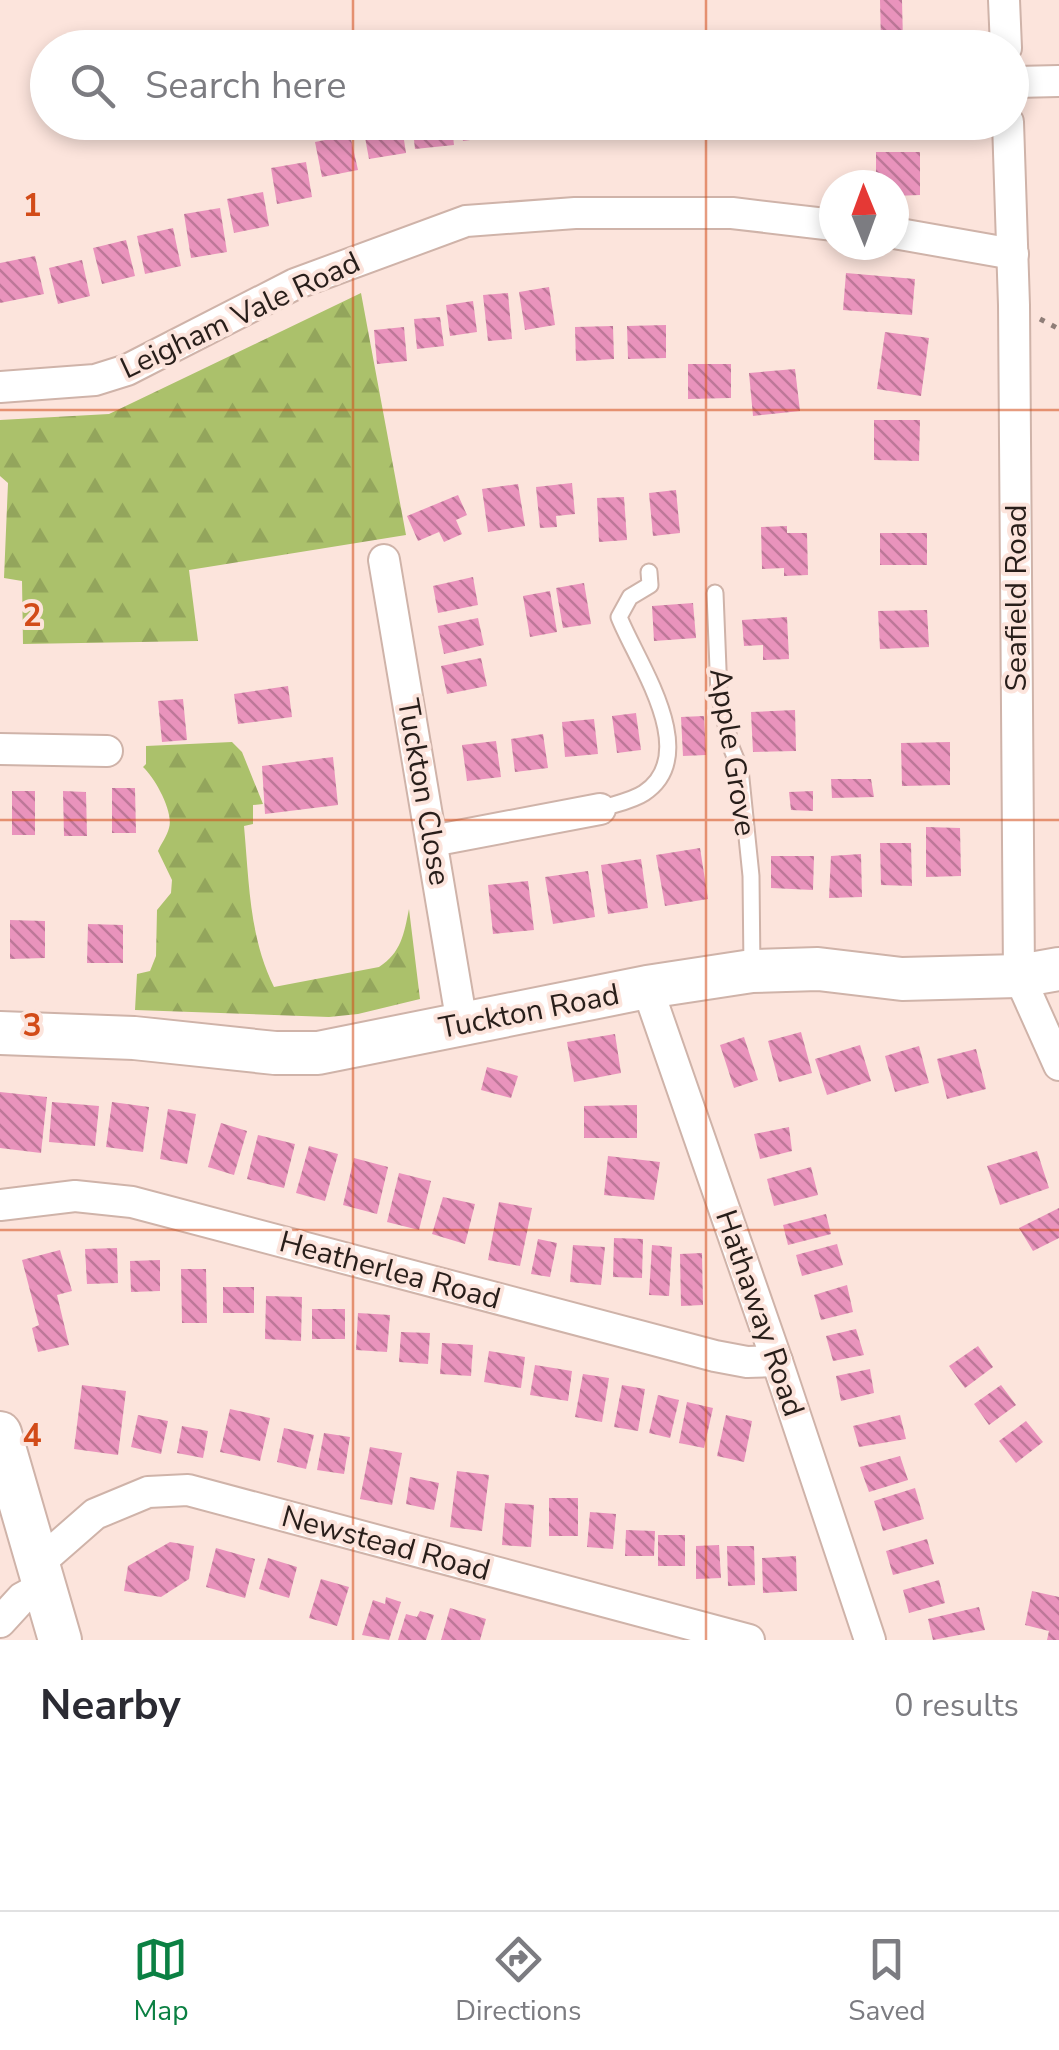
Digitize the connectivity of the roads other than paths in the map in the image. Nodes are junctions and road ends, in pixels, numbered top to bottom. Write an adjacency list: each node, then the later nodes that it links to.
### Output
1 (1004, 0): 2 (street)
2 (1005, 30)
3 (1059, 81): 4 (street)
4 (1029, 82)
5 (1009, 140): 8 (street, Seafield Road)
6 (819, 223): 9 (street, Leigham Vale Road)
7 (909, 236): 8 (street)
8 (1012, 254): 18 (street, Seafield Road)
9 (0, 387)
10 (384, 560): 16 (street, Tuckton Close)
11 (649, 572): 15 (lane)
12 (716, 593): 17 (lane, Apple Grove)
13 (0, 749): 14 (street)
14 (107, 751)
15 (600, 809): 16 (street)
16 (432, 841): 20 (street, Tuckton Close)
17 (752, 970): 18 (street, Tuckton Road); 19 (street, Tuckton Road)
18 (1039, 973): 22 (street, Seafield Road)
19 (647, 988): 20 (street, Tuckton Road); 24 (street, Hathaway Road)
20 (462, 1024): 21 (street, Tuckton Road)
21 (0, 1033)
22 (1059, 1065)
23 (0, 1205): 24 (street, Heatherlea Road)
24 (777, 1361): 30 (street, Hathaway Road)
25 (0, 1433): 26 (street)
26 (42, 1574): 27 (street, Newstead Road); 28 (street); 29 (street, Newstead Road)
27 (0, 1622)
28 (60, 1640)
29 (749, 1640)
30 (870, 1640)

